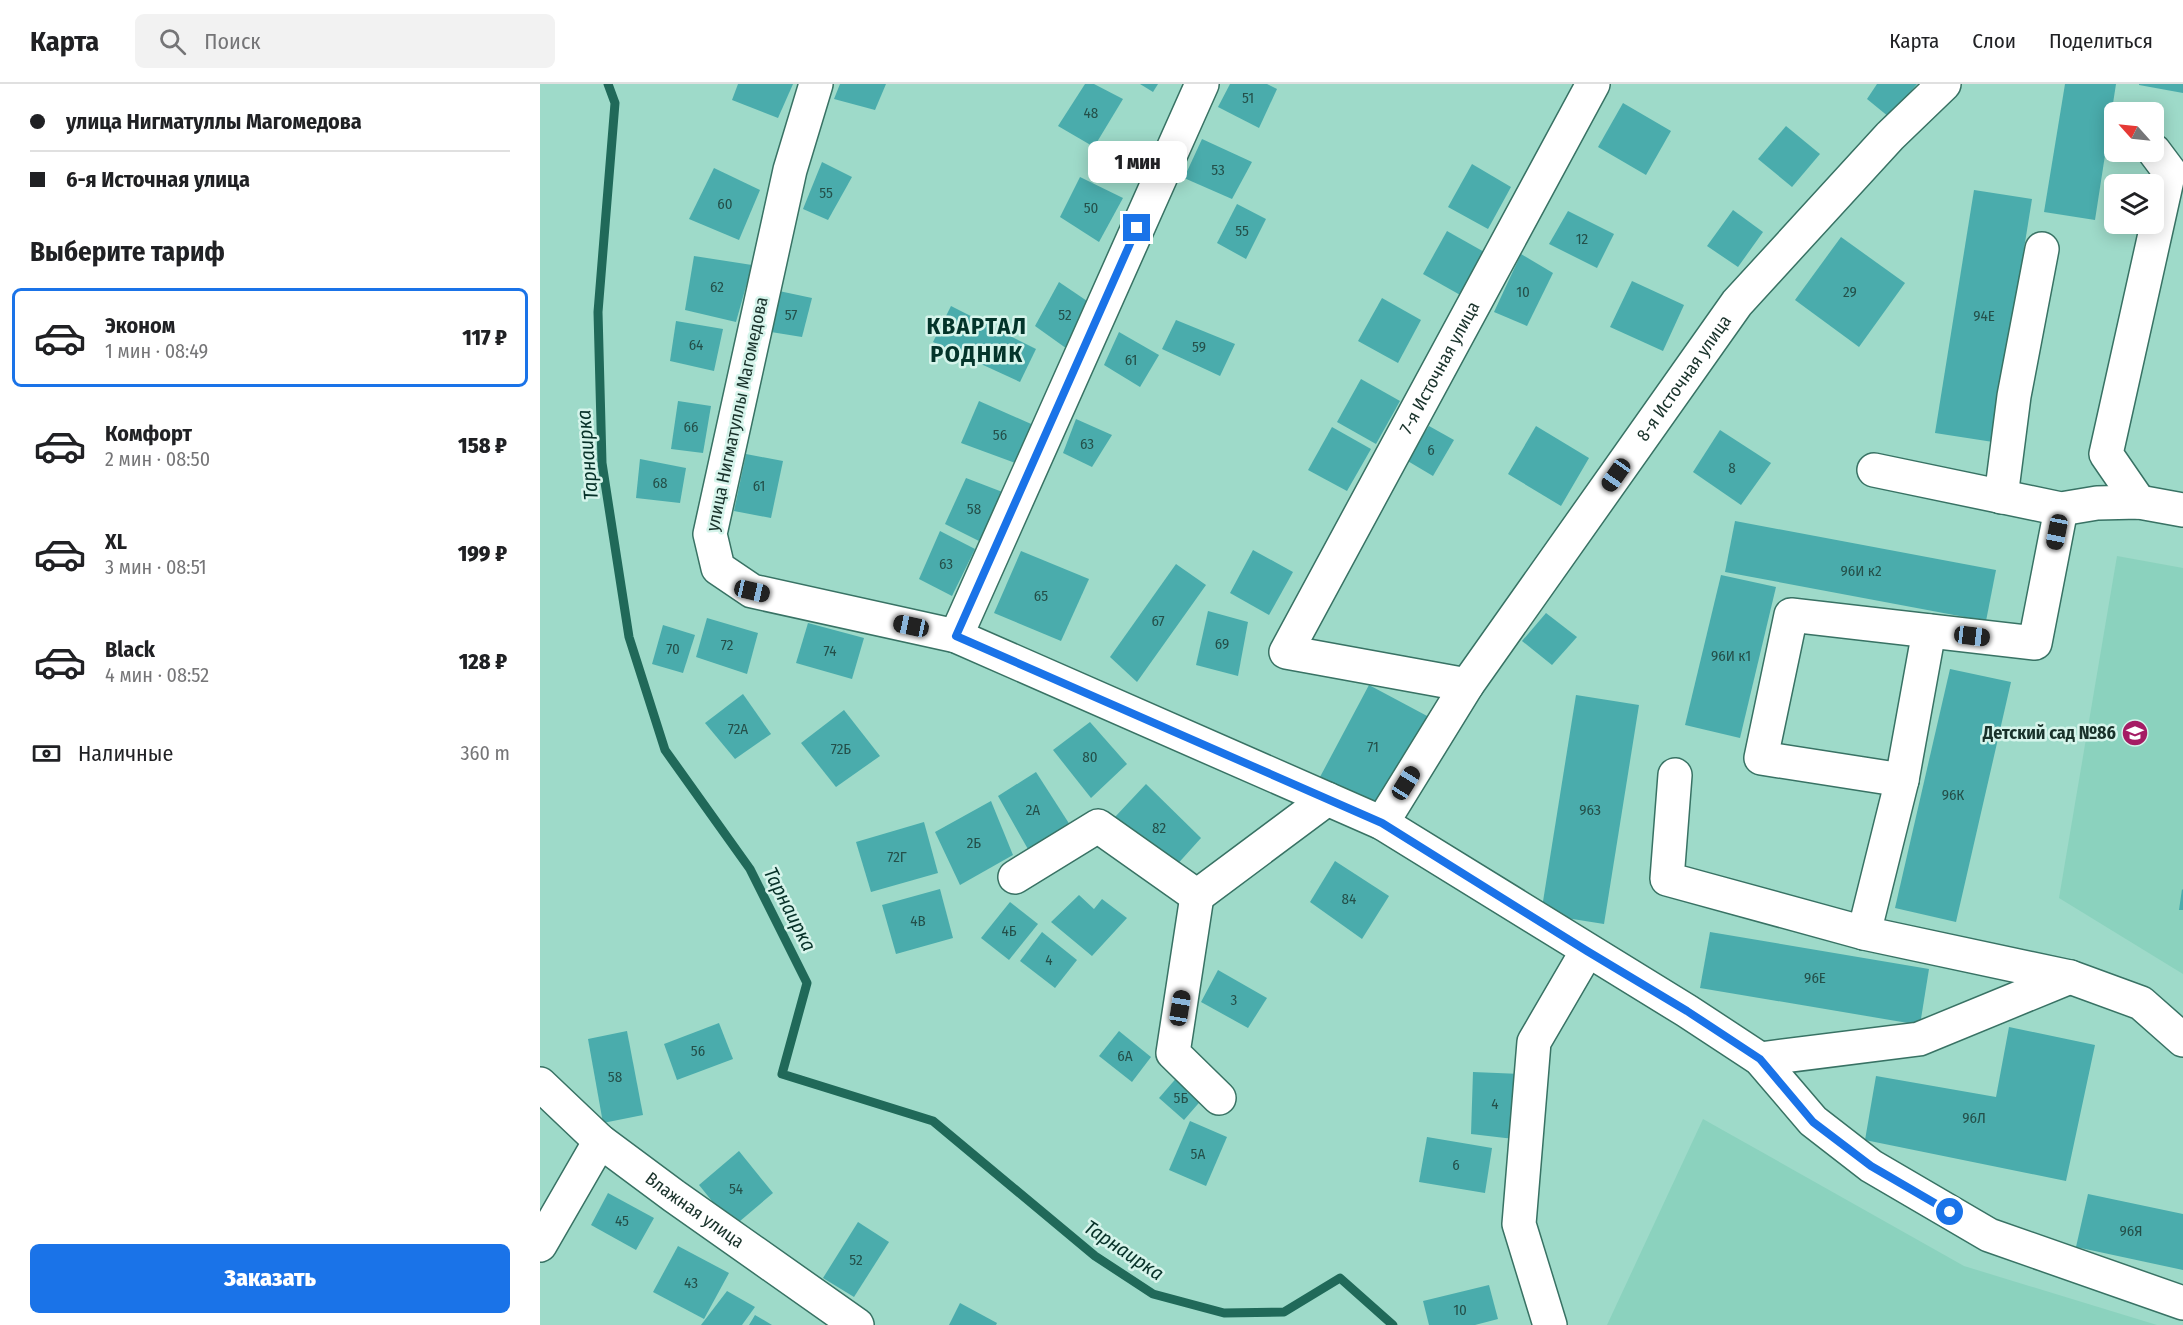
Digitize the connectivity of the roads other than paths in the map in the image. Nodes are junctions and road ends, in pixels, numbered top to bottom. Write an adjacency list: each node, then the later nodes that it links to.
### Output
1 (816, 84): 13 (street, улица Нигматуллы Магомедова)
2 (1202, 84): 13 (street)
3 (1593, 84): 14 (street, 7-я Источная улица)
4 (1944, 84): 14 (street, 8-я Источная улица)
5 (2163, 162): 9 (street)
6 (2042, 249): 8 (street)
7 (1874, 470): 8 (street)
8 (2001, 497): 10 (street)
9 (2139, 502): 10 (street); 11 (street)
10 (2061, 509): 12 (street)
11 (2183, 510)
12 (1929, 631): 16 (street); 16 (street)
13 (956, 636): 17 (street, улица Нигматуллы Магомедова)
14 (1467, 685): 18 (street, 8-я Источная улица)
15 (1675, 775): 21 (street)
16 (1902, 780): 21 (street)
17 (1327, 799): 18 (street, улица Нигматуллы Магомедова); 20 (street)
18 (1382, 823): 22 (street, улица Нигматуллы Магомедова)
19 (1014, 877): 20 (street)
20 (1197, 896): 27 (street)
21 (1864, 933): 23 (street)
22 (1587, 951): 25 (street, улица Нигматуллы Магомедова); 32 (street)
23 (2070, 977): 24 (street); 25 (street)
24 (2183, 1040)
25 (1760, 1059): 30 (street, улица Нигматуллы Магомедова)
26 (540, 1084): 28 (street, Влажная улица)
27 (1219, 1098)
28 (600, 1141): 29 (street); 31 (street, Влажная улица)
29 (540, 1245)
30 (2183, 1303)
31 (857, 1325)
32 (1551, 1325)

